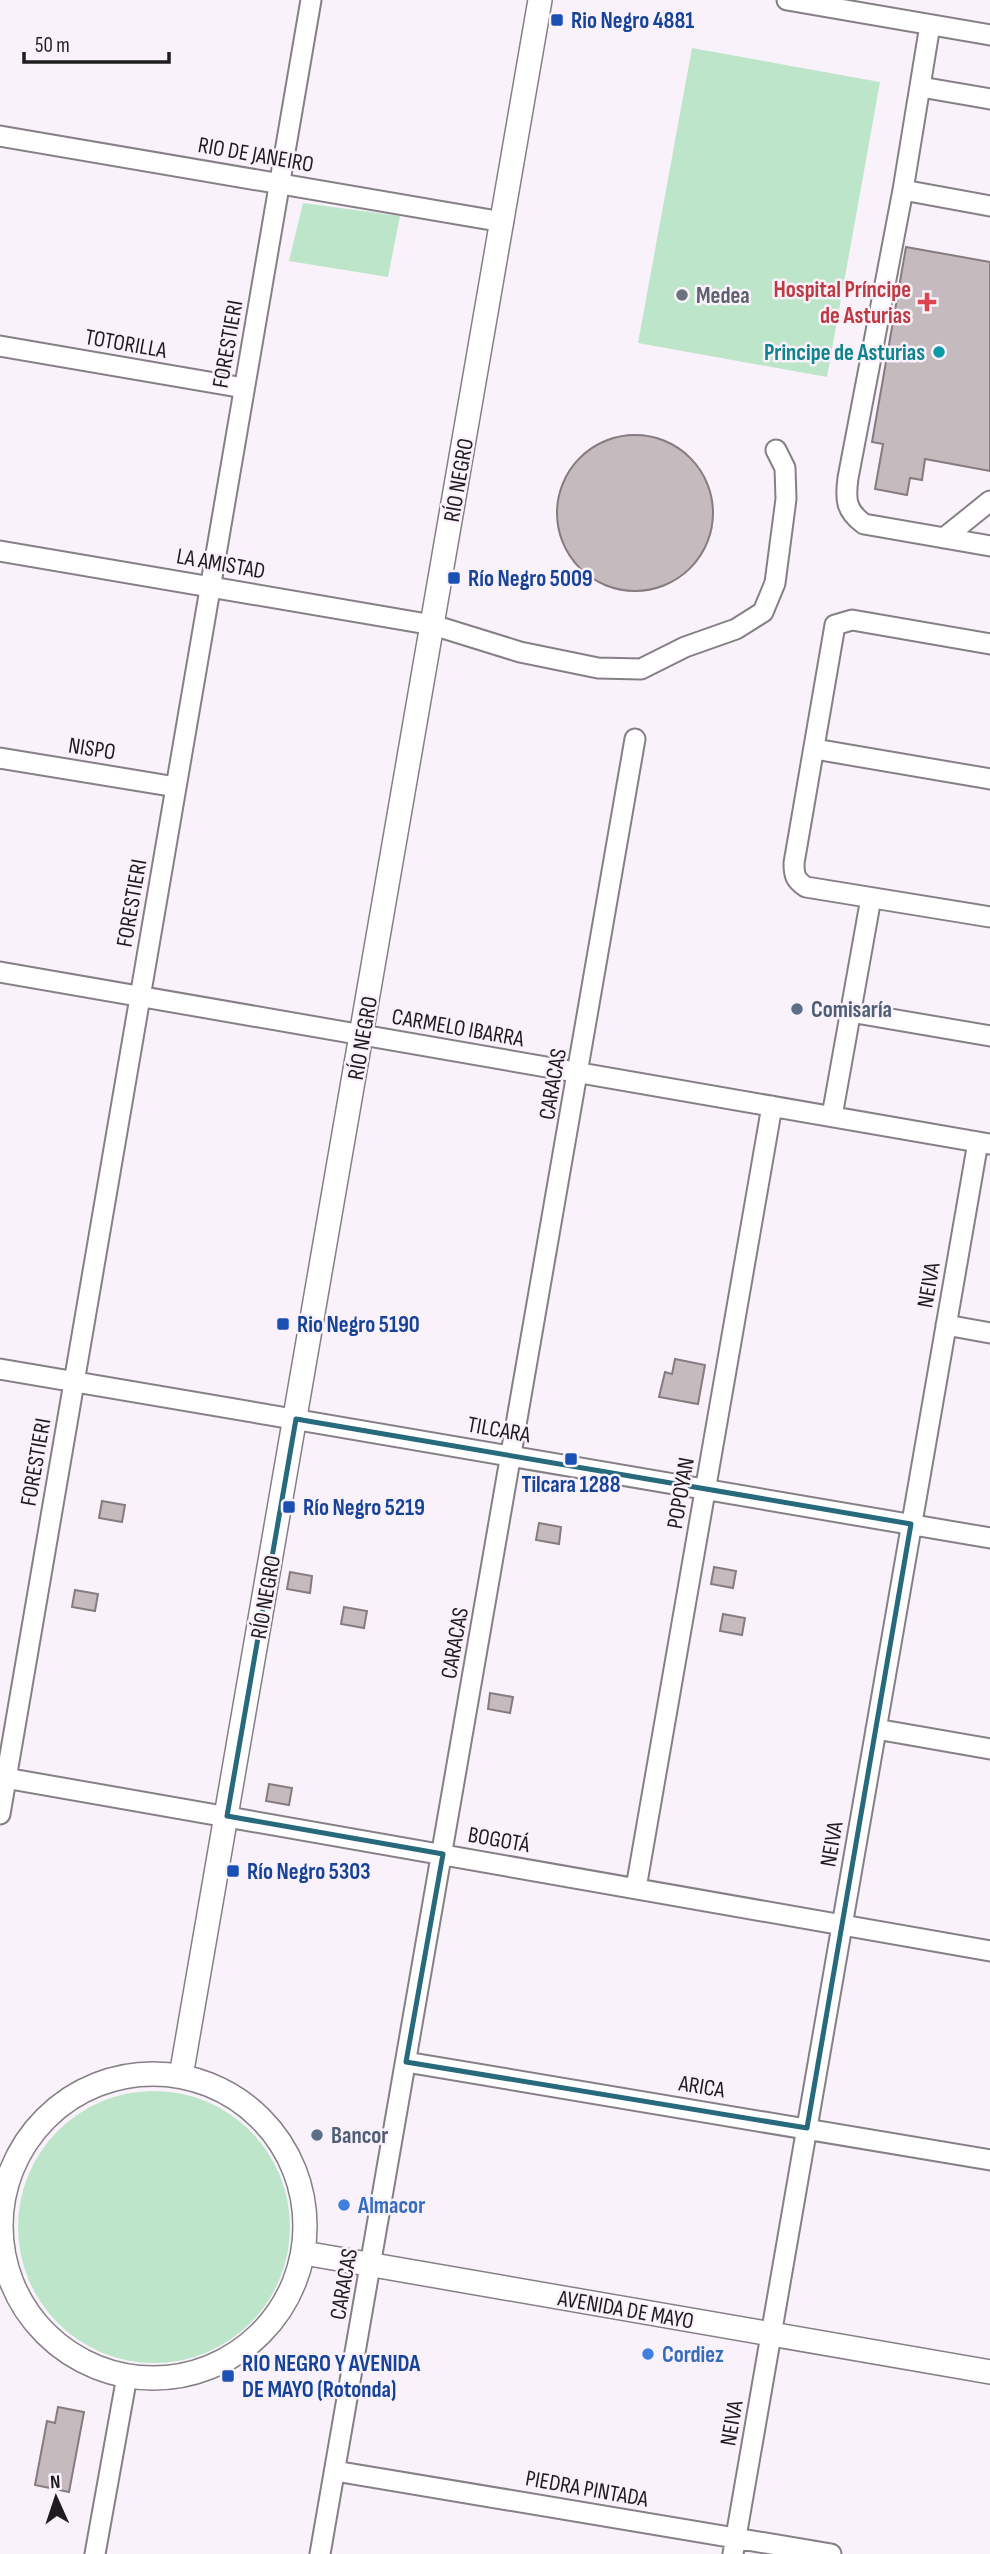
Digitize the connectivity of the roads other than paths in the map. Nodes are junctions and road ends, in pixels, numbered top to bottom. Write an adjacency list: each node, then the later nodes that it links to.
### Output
1 (311, 0): 9 (street, FORESTIERI)
2 (540, 0): 12 (main road, RÍO NEGRO)
3 (787, 0): 4 (street)
4 (930, 25): 5 (street); 6 (street)
5 (990, 35)
6 (921, 87): 7 (street); 10 (street)
7 (990, 99)
8 (0, 136): 9 (street, RIO DE JANEIRO)
9 (279, 183): 12 (street, RIO DE JANEIRO); 14 (street, FORESTIERI)
10 (903, 190): 11 (street); 17 (street)
11 (990, 206)
12 (503, 222): 21 (main road, RÍO NEGRO)
13 (0, 346): 14 (street, TOTORILLA)
14 (244, 388): 20 (street, FORESTIERI)
15 (776, 450): 21 (street, LA AMISTAD)
16 (990, 501): 17 (street)
17 (944, 538): 18 (street)
18 (990, 546)
19 (0, 551): 20 (street, LA AMISTAD)
20 (210, 586): 21 (street, LA AMISTAD); 27 (street, FORESTIERI)
21 (433, 625): 33 (main road, RÍO NEGRO)
22 (990, 644): 24 (street)
23 (635, 740): 35 (street, CARACAS)
24 (815, 749): 26 (street); 28 (street)
25 (0, 758): 27 (street, NISPO)
26 (990, 779)
27 (176, 787): 31 (street, FORESTIERI)
28 (871, 898): 29 (street); 32 (street)
29 (990, 917)
30 (0, 972): 31 (street, CARMELO IBARRA)
31 (140, 996): 33 (street, CARMELO IBARRA); 42 (street, FORESTIERI)
32 (850, 1012): 34 (street); 37 (street)
33 (362, 1035): 35 (street, CARMELO IBARRA); 43 (main road, RÍO NEGRO)
34 (990, 1036)
35 (579, 1072): 36 (street, CARMELO IBARRA); 44 (street, CARACAS)
36 (772, 1106): 37 (street, CARMELO IBARRA); 45 (street, POPOYAN)
37 (832, 1116): 38 (street, CARMELO IBARRA)
38 (984, 1143): 39 (street, NEIVA)
39 (946, 1325): 40 (street); 46 (street, NEIVA)
40 (990, 1333)
41 (0, 1369): 42 (street, TILCARA)
42 (73, 1382): 43 (street, TILCARA); 50 (street, FORESTIERI)
43 (296, 1419): 44 (street, TILCARA); 52 (main road, RÍO NEGRO)
44 (512, 1456): 45 (street, TILCARA); 53 (street, CARACAS)
45 (705, 1490): 46 (street, TILCARA); 54 (street, POPOYAN)
46 (911, 1524): 47 (street, TILCARA); 48 (street, NEIVA)
47 (990, 1538)
48 (876, 1729): 49 (street); 55 (street, NEIVA)
49 (990, 1749)
50 (3, 1777): 51 (street, FORESTIERI); 52 (street, BOGOTÁ)
51 (0, 1814)
52 (227, 1816): 53 (street, BOGOTÁ); 58 (main road, RÍO NEGRO)
53 (443, 1854): 54 (street, BOGOTÁ); 57 (street, CARACAS)
54 (636, 1888): 55 (street, BOGOTÁ)
55 (842, 1924): 56 (street, BOGOTÁ); 59 (street, NEIVA)
56 (990, 1951)
57 (406, 2062): 59 (street, ARICA); 63 (street, CARACAS)
58 (180, 2076): 61 (main road); 62 (main road)
59 (807, 2128): 60 (street, ARICA); 64 (street, NEIVA)
60 (990, 2160)
61 (0, 2216): 66 (main road)
62 (304, 2253): 63 (main road, AVENIDA DE MAYO); 66 (main road)
63 (372, 2265): 64 (main road, AVENIDA DE MAYO); 67 (street, CARACAS)
64 (771, 2334): 65 (main road, AVENIDA DE MAYO); 68 (street, NEIVA)
65 (990, 2372)
66 (127, 2376): 69 (street)
67 (335, 2471): 68 (street, PIEDRA PINTADA); 70 (street, CARACAS)
68 (734, 2546): 71 (street, PIEDRA PINTADA)
69 (95, 2554)
70 (320, 2554)
71 (831, 2554)

